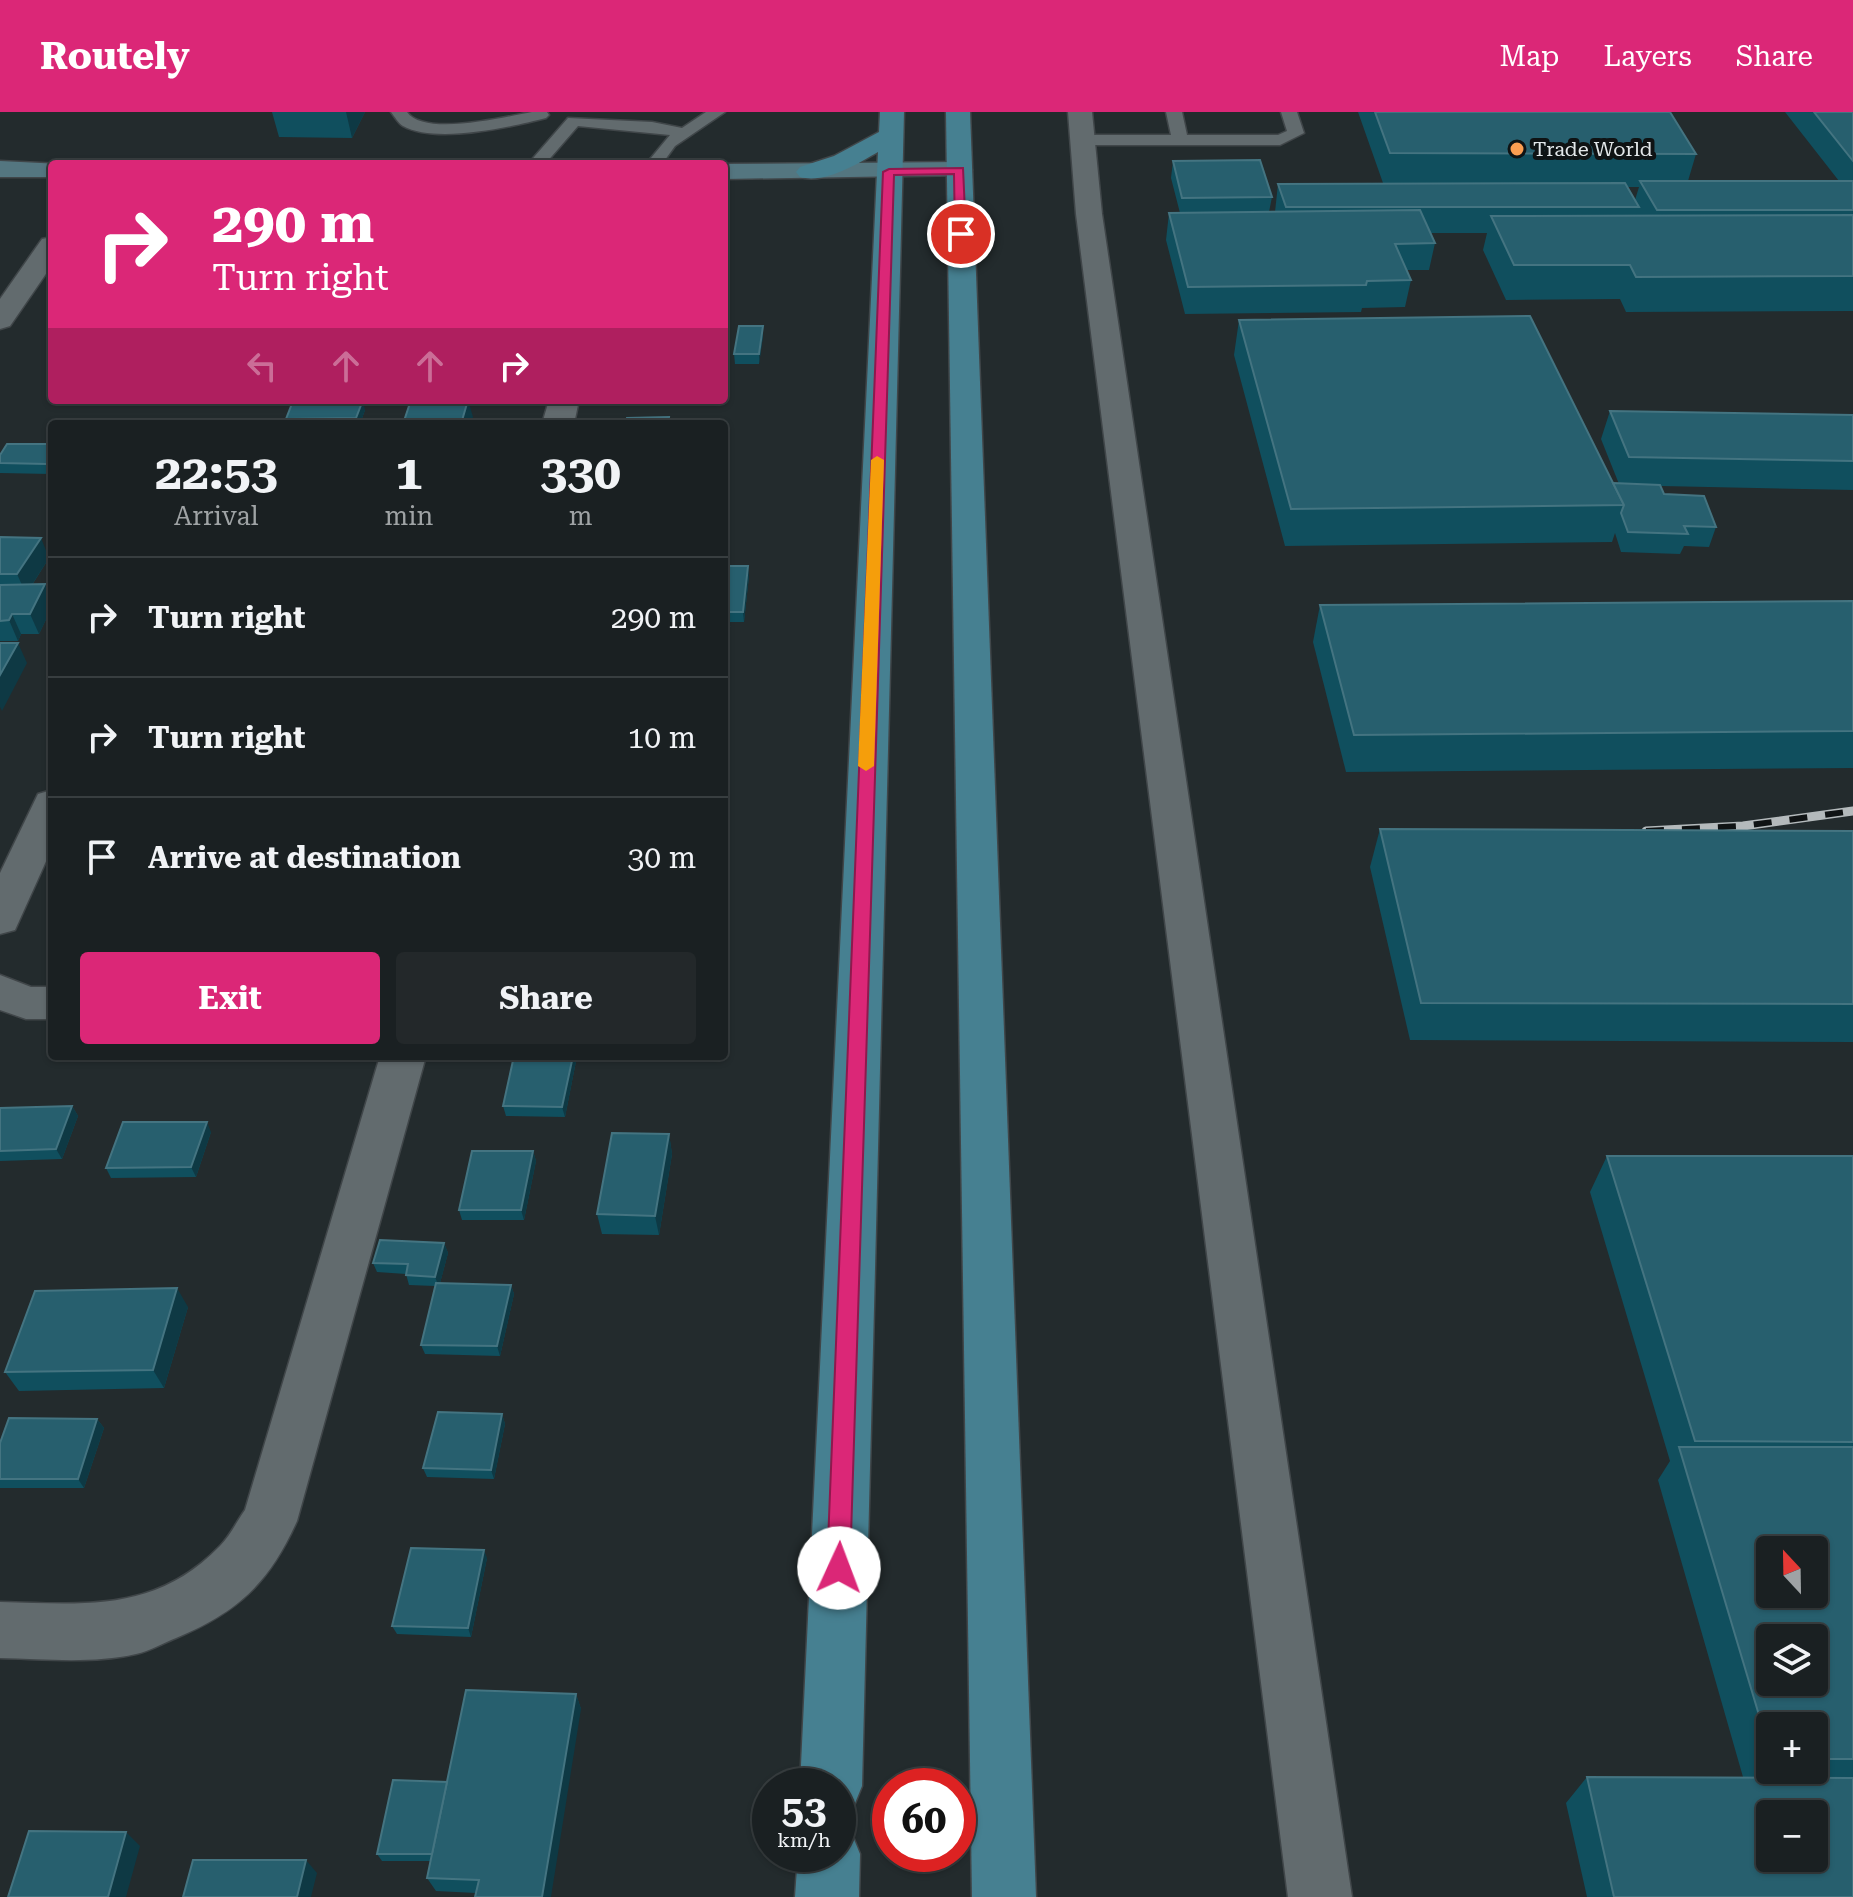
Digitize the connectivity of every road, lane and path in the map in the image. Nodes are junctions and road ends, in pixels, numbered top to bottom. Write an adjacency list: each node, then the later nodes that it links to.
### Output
1 (399, 112): 6 (lane)
2 (717, 112): 10 (lane)
3 (958, 112): 16 (main road)
4 (1174, 112): 11 (lane)
5 (1289, 112): 11 (lane)
6 (539, 113): 7 (lane)
7 (574, 121): 10 (lane); 12 (lane)
8 (891, 124): 18 (main road); 19 (main road)
9 (1081, 126): 11 (lane); 33 (street)
10 (683, 133): 13 (lane)
11 (1180, 141)
12 (540, 160)
13 (657, 160)
14 (0, 169): 15 (street)
15 (48, 169)
16 (959, 170): 19 (street); 32 (main road)
17 (728, 171): 18 (street)
18 (809, 172): 19 (main road)
19 (888, 189): 29 (main road)
20 (48, 250): 22 (street)
21 (48, 289): 22 (street)
22 (9, 303)
23 (48, 812): 24 (street)
24 (0, 919)
25 (0, 991): 26 (street)
26 (48, 1003)
27 (402, 1060): 28 (street)
28 (0, 1630)
29 (832, 1768)
30 (828, 1872): 31 (main road)
31 (827, 1897)
32 (1004, 1897)
33 (1320, 1897)

